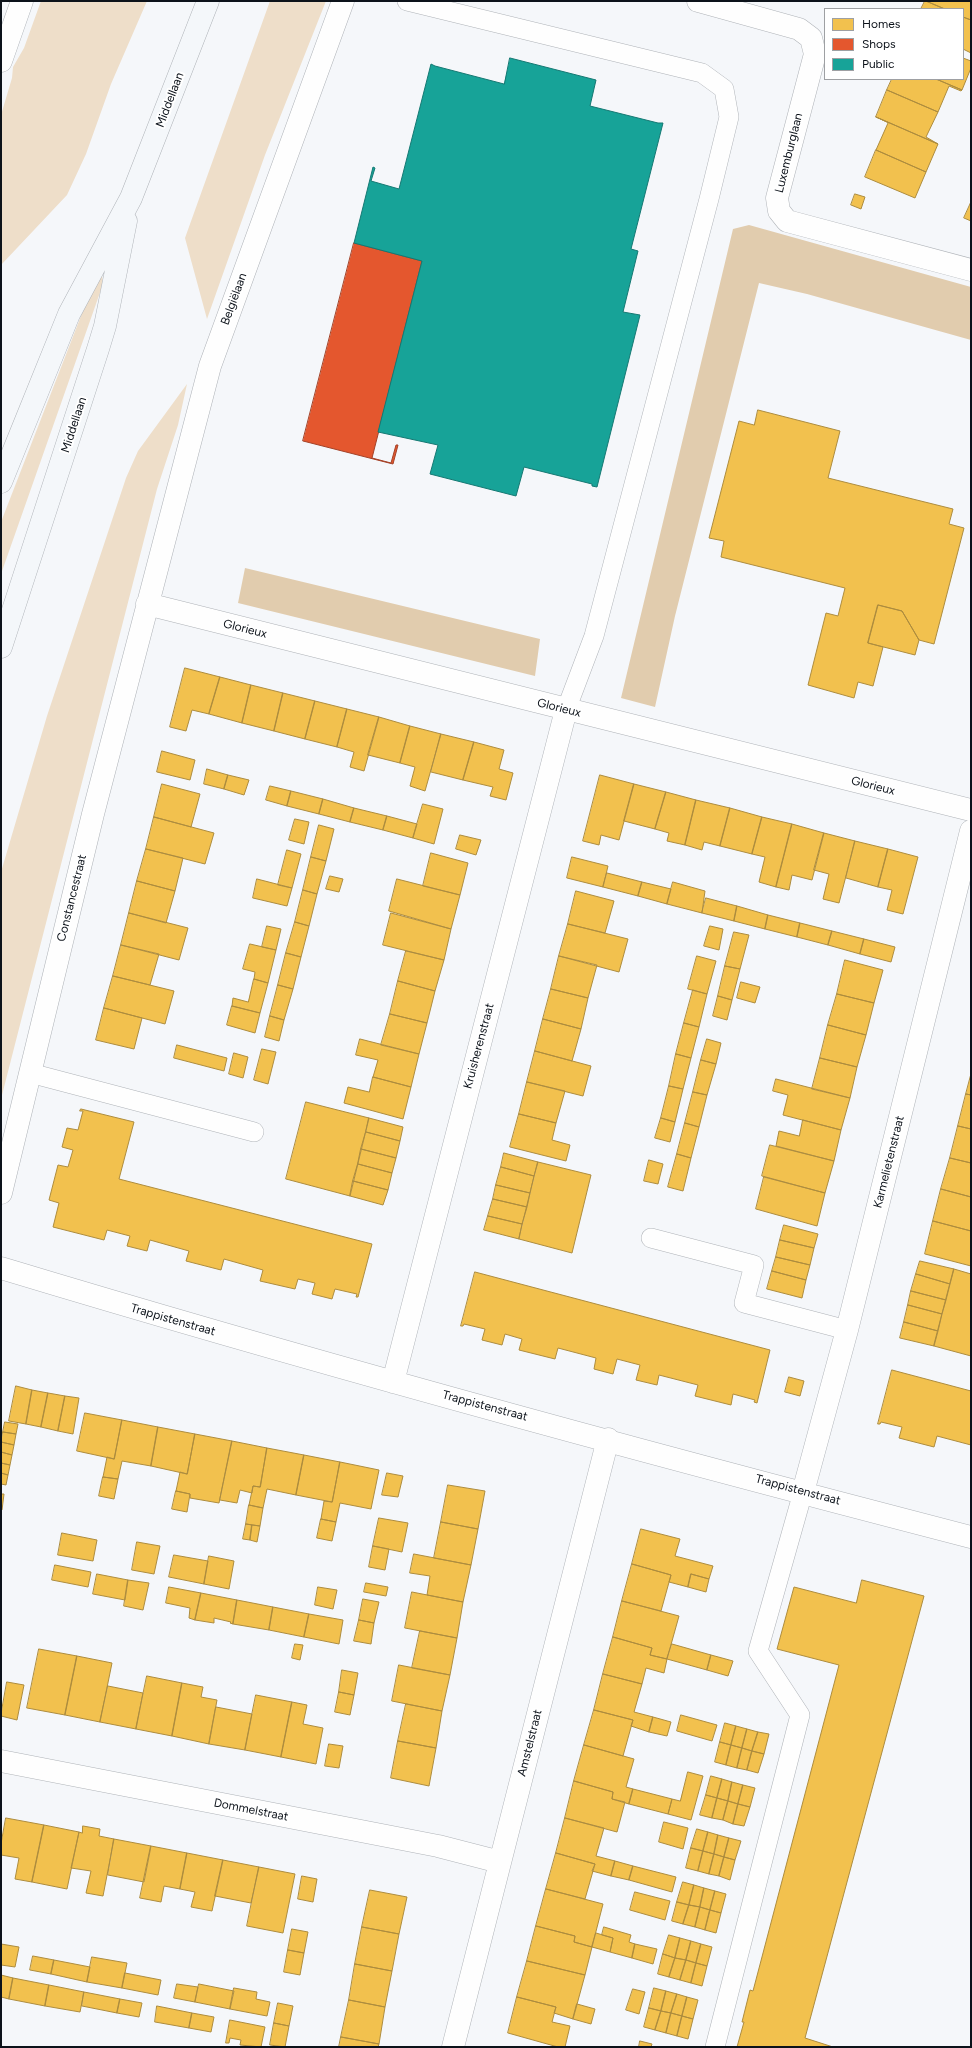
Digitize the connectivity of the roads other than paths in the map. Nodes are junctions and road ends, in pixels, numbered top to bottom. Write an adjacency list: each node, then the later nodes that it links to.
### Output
1 (22, 1): 6 (street)
2 (208, 1): 7 (main road, Middellaan)
3 (343, 1): 10 (street, Belgiëlaan)
4 (408, 1): 12 (lane)
5 (698, 1): 8 (street, Luxemburglaan)
6 (1, 61)
7 (131, 198): 9 (main road, Middellaan); 11 (main road, Middellaan)
8 (971, 270)
9 (1, 482)
10 (147, 604): 12 (street, Glorieux); 15 (street, Constancestraat)
11 (1, 647)
12 (566, 710): 13 (street, Glorieux); 21 (street, Kruisherenstraat)
13 (971, 810)
14 (971, 832): 20 (street, Karmelietenstraat)
15 (30, 1073): 16 (lane); 17 (street, Constancestraat)
16 (254, 1132)
17 (1, 1193)
18 (651, 1238): 20 (lane)
19 (1, 1268): 21 (street, Trappistenstraat)
20 (847, 1330): 23 (street, Karmelietenstraat)
21 (393, 1382): 22 (street, Trappistenstraat)
22 (608, 1439): 23 (street, Trappistenstraat); 26 (street, Amstelstraat)
23 (803, 1492): 24 (street, Trappistenstraat); 28 (lane)
24 (971, 1537)
25 (1, 1761): 26 (street, Dommelstraat)
26 (500, 1862): 27 (street, Amstelstraat)
27 (453, 2047)
28 (715, 2047)

